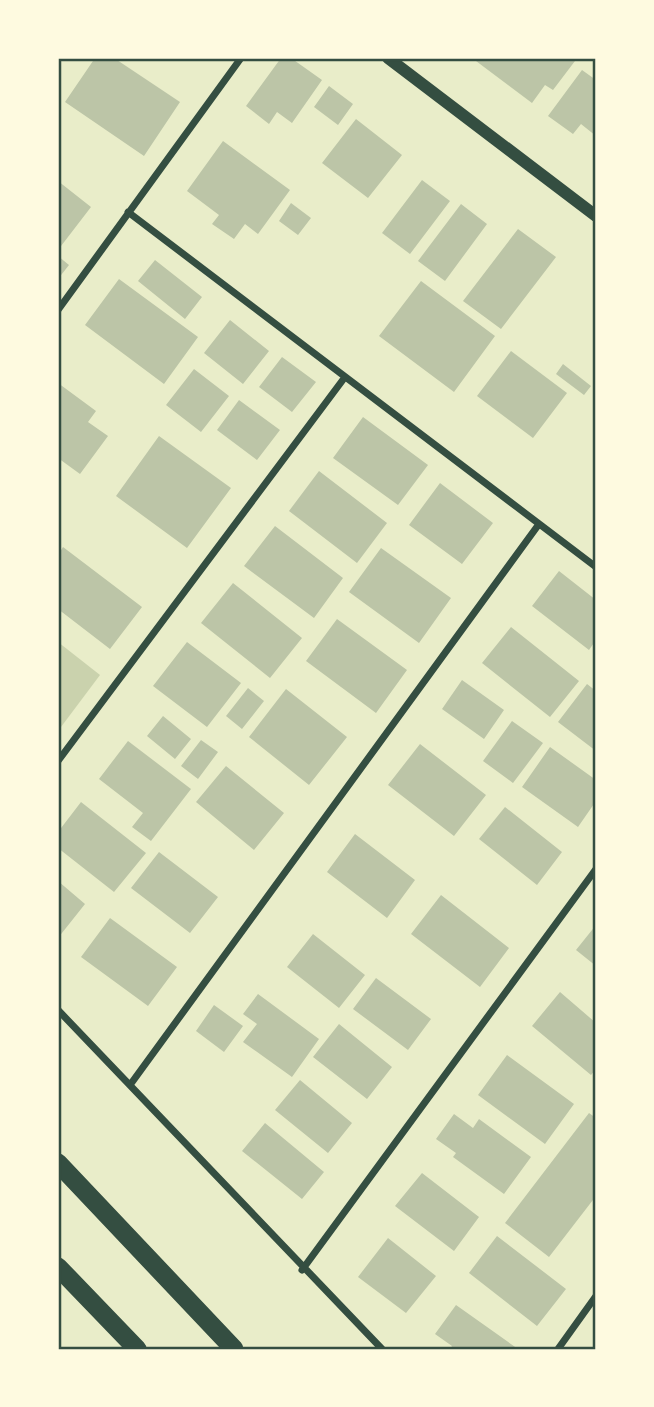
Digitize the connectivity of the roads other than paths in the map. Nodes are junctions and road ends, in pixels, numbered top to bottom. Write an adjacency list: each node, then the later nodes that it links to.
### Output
1 (241, 58): 3 (street)
2 (388, 58): 4 (street)
3 (128, 212): 5 (street); 6 (street)
4 (596, 216)
5 (58, 310)
6 (345, 377): 7 (street); 9 (street)
7 (539, 524): 8 (street); 12 (street)
8 (596, 567)
9 (58, 761)
10 (596, 869): 15 (street)
11 (58, 1010): 12 (street)
12 (130, 1085): 15 (street)
13 (58, 1163): 18 (highway)
14 (58, 1267): 17 (highway)
15 (303, 1270): 19 (street)
16 (596, 1296): 20 (street)
17 (137, 1349)
18 (234, 1349)
19 (382, 1349)
20 (558, 1349)

